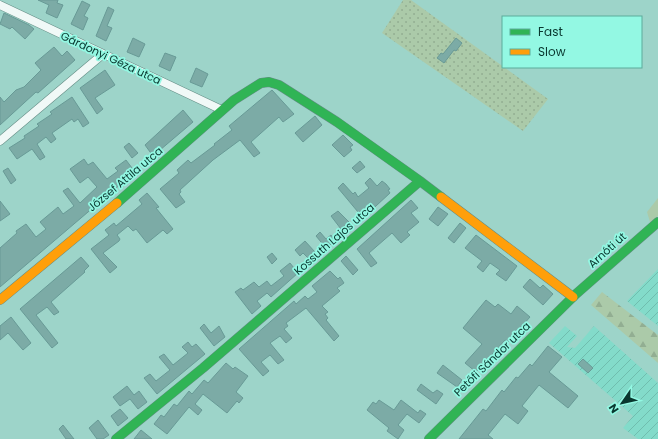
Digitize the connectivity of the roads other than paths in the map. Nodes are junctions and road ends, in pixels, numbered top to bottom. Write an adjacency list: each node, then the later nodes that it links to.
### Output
1 (0, 5): 2 (street, Gárdonyi Géza utca)
2 (102, 54): 3 (street, Gárdonyi Géza utca); 4 (street)
3 (222, 110): 5 (street, József Attila utca); 8 (street, József Attila utca)
4 (0, 141)
5 (420, 181): 7 (street); 9 (street, Kossuth Lajos utca)
6 (658, 222): 7 (street, Arnóti út)
7 (574, 297): 10 (street, Petőfi Sándor utca)
8 (0, 300)
9 (116, 439)
10 (429, 439)

